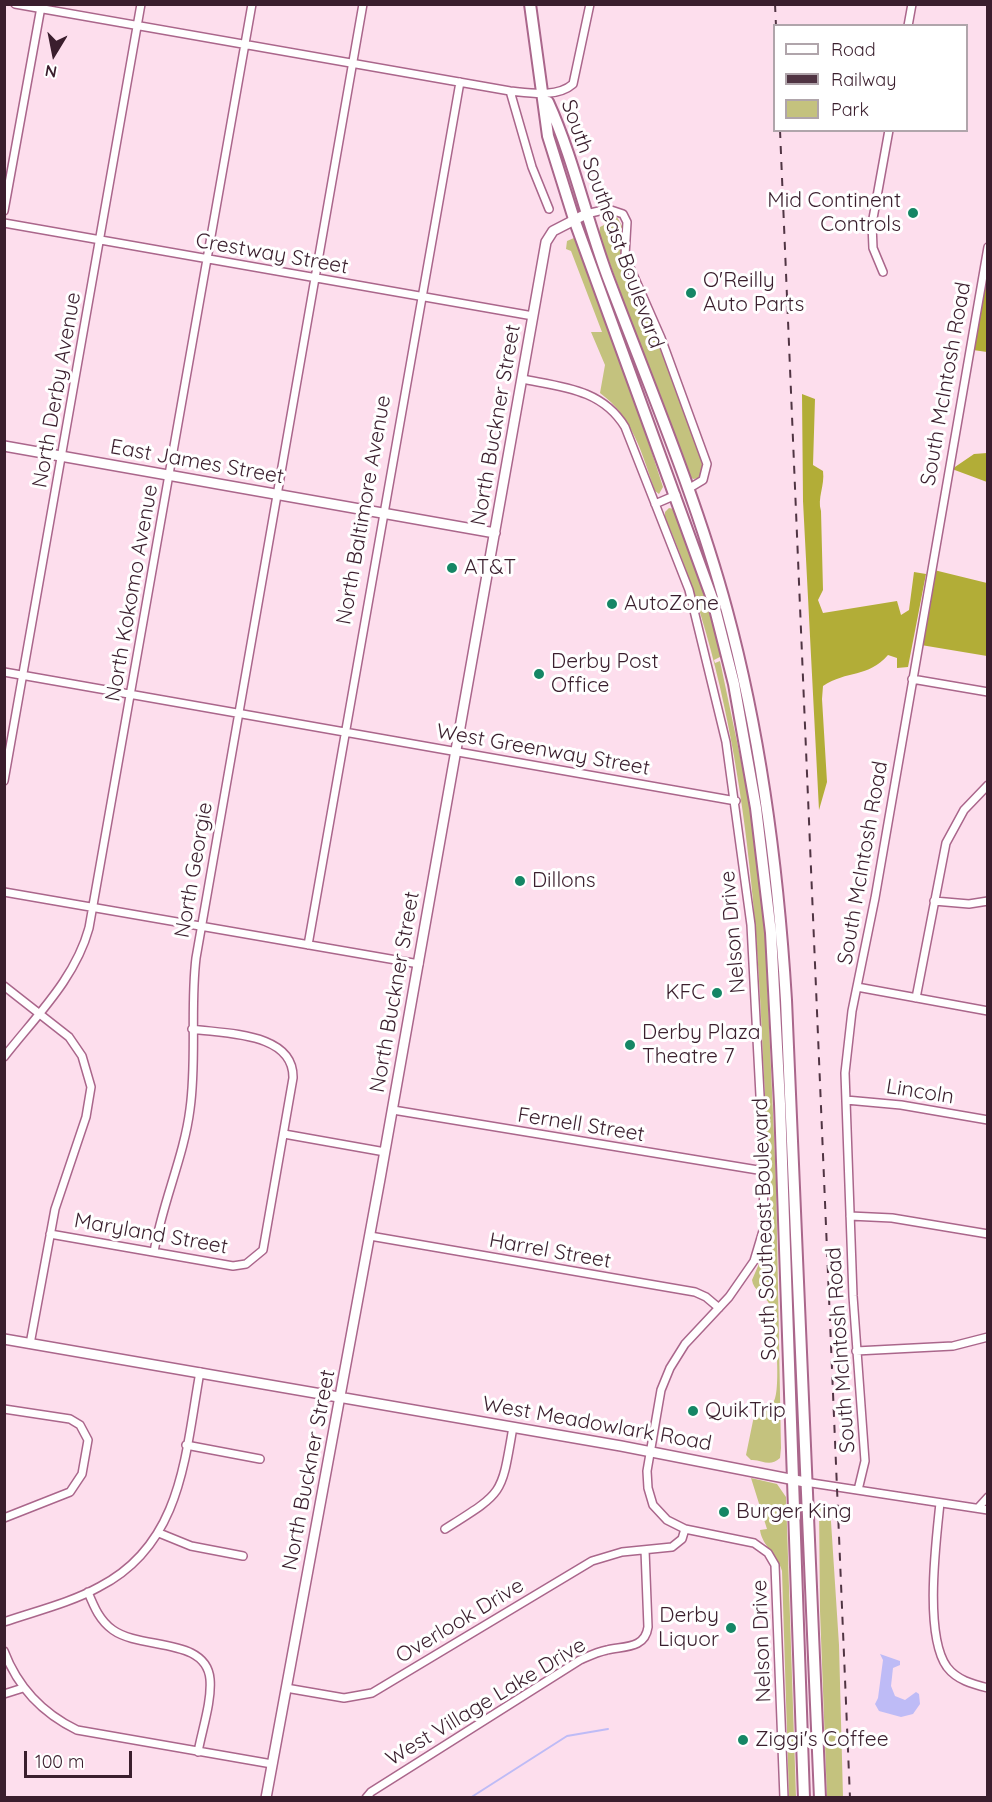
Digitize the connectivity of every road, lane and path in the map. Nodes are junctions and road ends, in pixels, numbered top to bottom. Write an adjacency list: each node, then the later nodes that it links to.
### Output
1 (15, 4): 8 (street)
2 (141, 4): 10 (street, North Derby Avenue)
3 (252, 4): 11 (street, North Kokomo Avenue)
4 (363, 4): 12 (street, North Georgie)
5 (530, 4): 15 (main road)
6 (590, 4): 15 (street)
7 (912, 4): 9 (street)
8 (41, 7): 10 (street); 18 (street)
9 (908, 24)
10 (138, 26): 11 (street); 22 (street, North Derby Avenue)
11 (245, 45): 12 (street); 24 (street, North Kokomo Avenue)
12 (352, 63): 13 (street); 26 (street, North Georgie)
13 (460, 82): 14 (street); 27 (street, North Baltimore Avenue)
14 (510, 91): 15 (street); 17 (street)
15 (544, 94): 19 (main road, South Southeast Boulevard); 20 (main road, South Southeast Boulevard)
16 (889, 132): 25 (street)
17 (549, 209)
18 (4, 211)
19 (586, 214): 20 (main road, North Buckner Street); 34 (main road, South Southeast Boulevard); 34 (street)
20 (574, 219): 28 (main road, North Buckner Street); 31 (main road, South Southeast Boulevard)
21 (4, 223): 22 (street, Crestway Street)
22 (100, 240): 24 (street, Crestway Street); 32 (street, North Derby Avenue)
23 (987, 247): 43 (street, South McIntosh Road)
24 (207, 259): 26 (street, Crestway Street); 33 (street, North Kokomo Avenue)
25 (883, 272)
26 (314, 278): 27 (street, Crestway Street); 35 (street, North Georgie)
27 (421, 296): 28 (street, Crestway Street); 38 (street, North Baltimore Avenue)
28 (533, 316): 29 (main road, North Buckner Street)
29 (522, 379): 37 (street, Nelson Drive); 39 (main road, North Buckner Street)
30 (4, 446): 32 (main road, East James Street)
31 (658, 447): 34 (main road); 36 (main road, South Southeast Boulevard)
32 (62, 456): 33 (main road, East James Street); 42 (street, North Derby Avenue)
33 (169, 475): 35 (main road, East James Street); 45 (street, North Kokomo Avenue)
34 (688, 489): 40 (main road, South Southeast Boulevard)
35 (276, 494): 38 (main road, East James Street); 46 (street, North Georgie)
36 (676, 495): 37 (street); 40 (main road); 89 (main road, South Southeast Boulevard)
37 (655, 504): 51 (street, Nelson Drive)
38 (384, 513): 39 (main road, East James Street); 47 (street, North Baltimore Avenue)
39 (495, 533): 48 (main road, North Buckner Street)
40 (704, 534): 90 (main road, South Southeast Boulevard)
41 (4, 672): 42 (street, West Greenway Street)
42 (24, 675): 45 (street, West Greenway Street); 49 (street, North Derby Avenue)
43 (912, 679): 44 (street); 60 (street, South McIntosh Road)
44 (987, 692)
45 (131, 695): 46 (street, West Greenway Street); 55 (street, North Kokomo Avenue)
46 (238, 714): 47 (street, West Greenway Street); 56 (street, North Georgie)
47 (345, 732): 48 (street, West Greenway Street); 57 (street, North Baltimore Avenue)
48 (456, 752): 51 (street, West Greenway Street); 58 (main road, North Buckner Street)
49 (4, 781)
50 (987, 785): 53 (street)
51 (736, 801): 71 (street, Nelson Drive)
52 (4, 892): 55 (street)
53 (934, 901): 54 (street); 61 (street)
54 (987, 901)
55 (93, 907): 56 (street); 63 (street, North Kokomo Avenue)
56 (201, 926): 57 (street); 64 (street, North Georgie)
57 (308, 945): 58 (street)
58 (419, 964): 67 (main road, North Buckner Street)
59 (4, 986): 63 (street)
60 (857, 987): 61 (street); 66 (street, South McIntosh Road)
61 (916, 998): 62 (street)
62 (987, 1011)
63 (39, 1013): 65 (street, North Kokomo Avenue); 73 (street)
64 (192, 1029): 69 (street); 76 (street, North Georgie)
65 (4, 1057)
66 (846, 1100): 68 (street, Lincoln); 72 (street, South McIntosh Road)
67 (393, 1110): 70 (main road, North Buckner Street); 71 (street, Fernell Street)
68 (987, 1120)
69 (284, 1134): 70 (street); 76 (street, Maryland Street)
70 (385, 1152): 75 (main road, North Buckner Street)
71 (764, 1171): 77 (street, Nelson Drive)
72 (850, 1216): 74 (street); 81 (street, South McIntosh Road)
73 (50, 1234): 76 (street, Maryland Street); 80 (street)
74 (987, 1234)
75 (370, 1236): 77 (street, Harrel Street); 83 (main road, North Buckner Street)
76 (154, 1252)
77 (718, 1308): 87 (street, Nelson Drive)
78 (987, 1337): 81 (street)
79 (4, 1339): 80 (main road, West Meadowlark Road)
80 (30, 1344): 82 (main road, West Meadowlark Road)
81 (856, 1351): 91 (street, South McIntosh Road)
82 (200, 1372): 83 (main road, West Meadowlark Road); 86 (street)
83 (341, 1396): 85 (main road, West Meadowlark Road); 106 (main road, North Buckner Street)
84 (4, 1408): 96 (street)
85 (513, 1427): 87 (main road, West Meadowlark Road); 97 (street)
86 (186, 1445): 88 (street); 99 (street)
87 (650, 1451): 89 (main road, West Meadowlark Road); 98 (street, Nelson Drive)
88 (260, 1459)
89 (792, 1479): 90 (main road, West Meadowlark Road); 114 (main road, South Southeast Boulevard)
90 (805, 1482): 91 (street, West Meadowlark Road); 115 (main road, South Southeast Boulevard)
91 (858, 1490): 93 (street, West Meadowlark Road)
92 (987, 1497): 94 (street)
93 (940, 1503): 94 (street, West Meadowlark Road); 107 (street)
94 (978, 1508): 95 (street, West Meadowlark Road)
95 (987, 1510)
96 (4, 1518)
97 (445, 1529)
98 (685, 1529): 100 (street, Overlook Drive); 113 (street, Nelson Drive)
99 (159, 1533): 101 (street); 102 (street)
100 (645, 1550): 106 (street, Overlook Drive); 112 (street, West Village Lake Drive)
101 (243, 1556)
102 (88, 1593): 103 (street); 109 (street)
103 (4, 1622)
104 (4, 1651): 105 (street)
105 (23, 1688): 108 (street); 109 (street)
106 (286, 1688): 110 (main road, North Buckner Street)
107 (987, 1688)
108 (4, 1694)
109 (198, 1752): 110 (street)
110 (272, 1764): 111 (main road, North Buckner Street)
111 (266, 1797)
112 (366, 1797)
113 (784, 1797)
114 (804, 1797)
115 (820, 1797)

